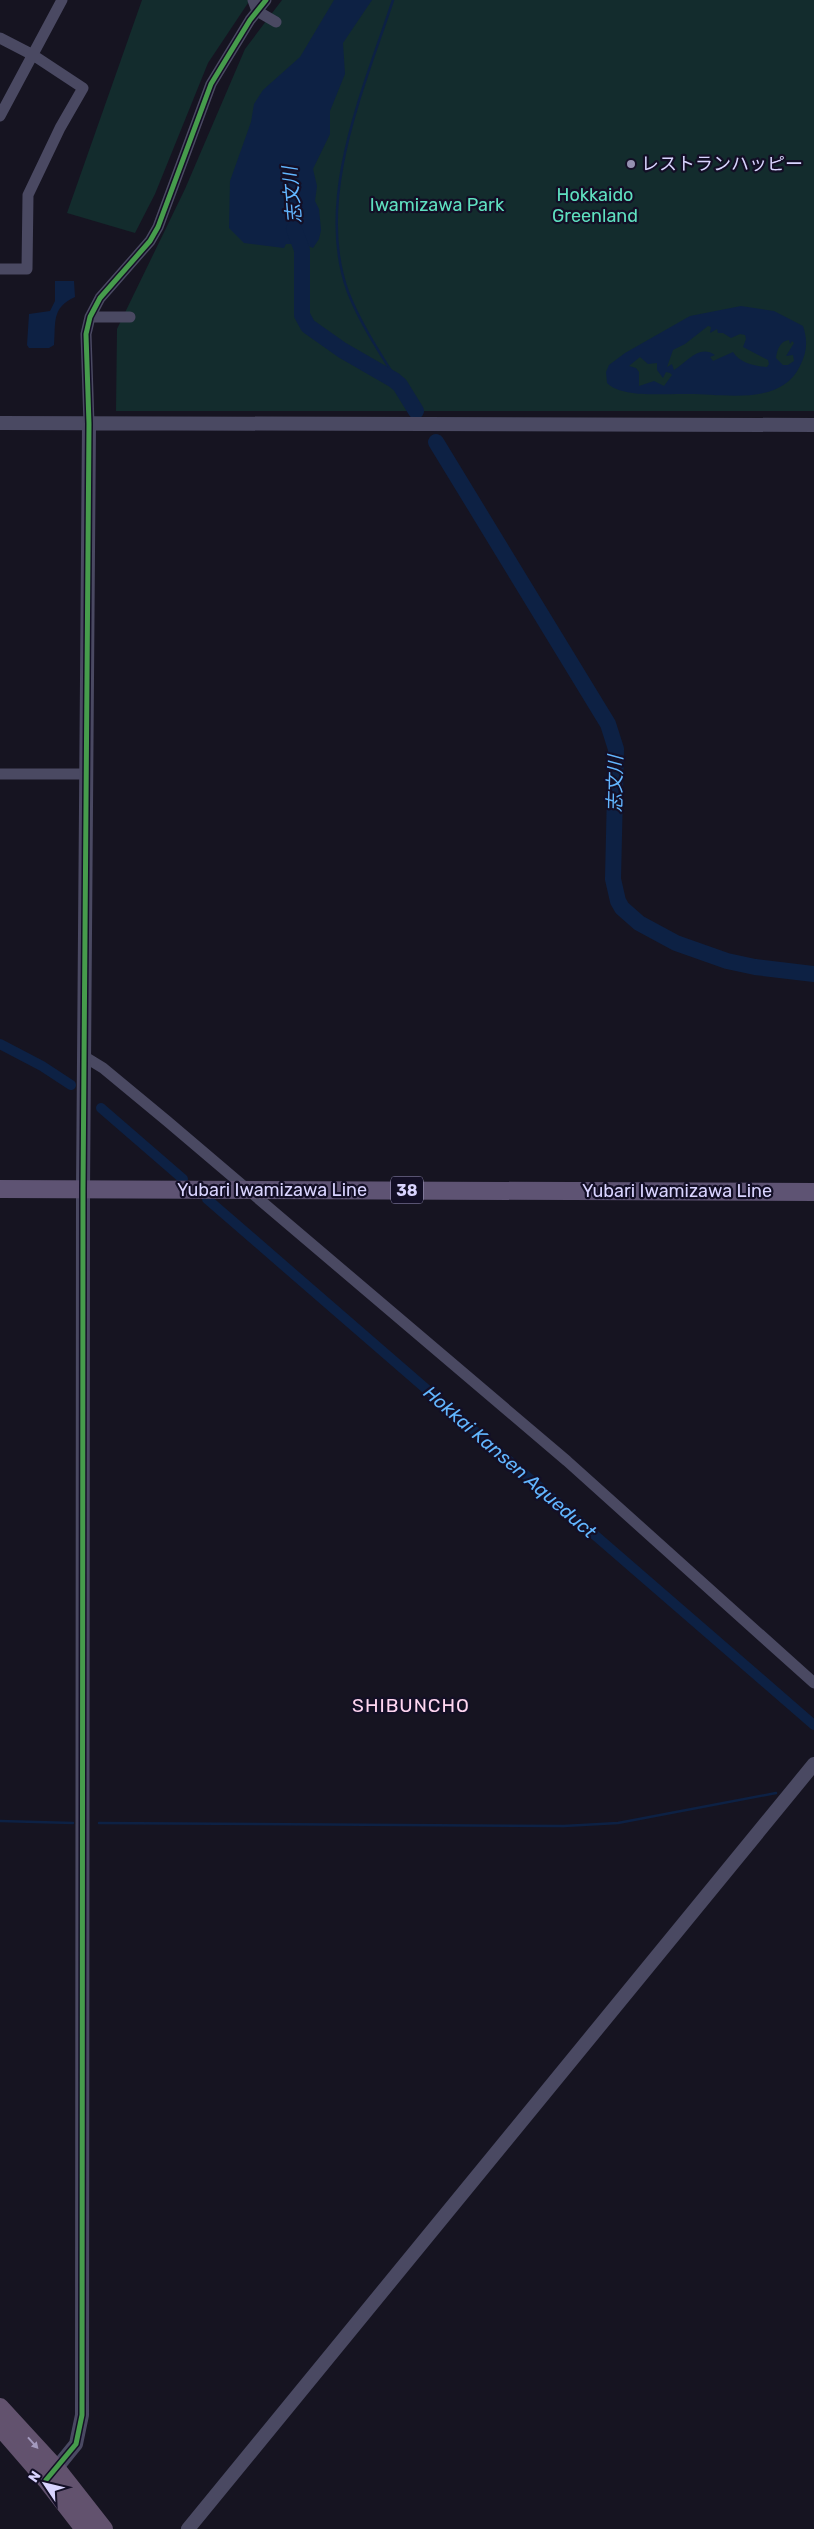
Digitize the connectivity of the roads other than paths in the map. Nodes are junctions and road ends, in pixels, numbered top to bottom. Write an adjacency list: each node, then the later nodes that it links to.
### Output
1 (62, 0): 6 (street)
2 (266, 0): 3 (street)
3 (255, 5): 4 (street); 9 (street)
4 (276, 22)
5 (0, 38): 6 (street)
6 (33, 55): 7 (street); 8 (street)
7 (0, 116)
8 (0, 269)
9 (90, 317): 10 (street); 12 (street)
10 (130, 317)
11 (0, 423): 12 (street)
12 (88, 424): 13 (street); 15 (street)
13 (814, 425)
14 (0, 774): 15 (street)
15 (86, 774): 16 (street)
16 (85, 1056): 18 (street); 19 (street)
17 (0, 1189): 18 (main road, Yubari Iwamizawa Line / 38)
18 (83, 1190): 19 (main road, Yubari Iwamizawa Line / 38); 25 (street)
19 (246, 1190): 20 (main road, Yubari Iwamizawa Line / 38); 21 (street)
20 (814, 1192)
21 (814, 1683)
22 (814, 1764): 28 (street)
23 (0, 2407): 25 (highway, one-way to 25)
24 (0, 2427): 25 (highway)
25 (52, 2474): 26 (highway); 27 (highway)
26 (84, 2529)
27 (104, 2529)
28 (188, 2529)

